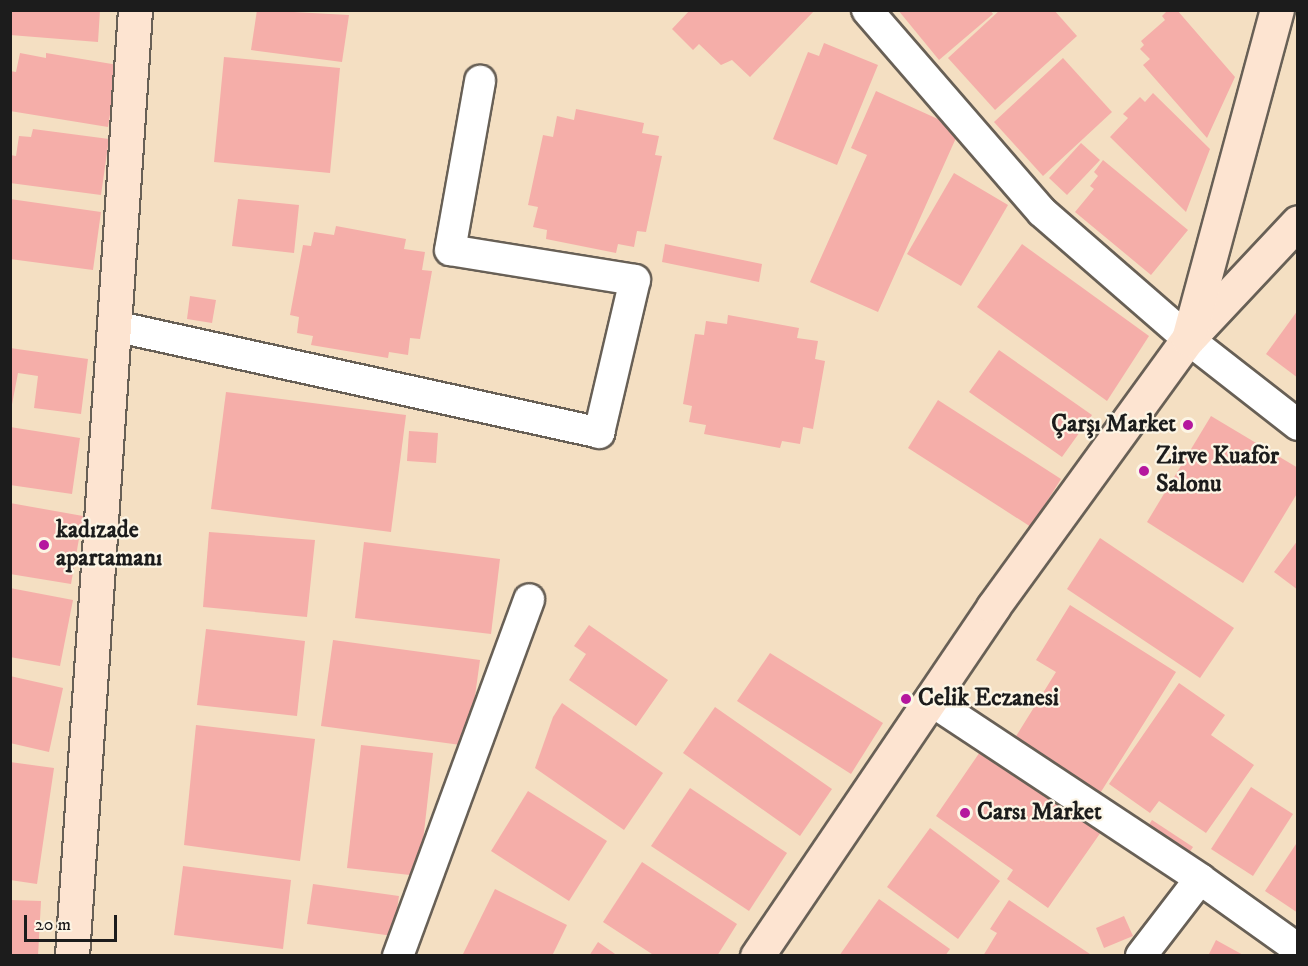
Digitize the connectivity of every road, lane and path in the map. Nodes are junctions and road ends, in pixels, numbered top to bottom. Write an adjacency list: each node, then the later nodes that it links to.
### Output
1 (135, 10): 6 (main road)
2 (867, 10): 7 (street)
3 (1277, 10): 7 (main road)
4 (480, 81): 6 (street)
5 (1298, 222): 7 (main road)
6 (114, 326): 13 (main road)
7 (1188, 339): 8 (street); 10 (main road)
8 (1298, 425)
9 (529, 599): 14 (street)
10 (930, 700): 11 (street); 15 (main road)
11 (1200, 879): 12 (street); 16 (street)
12 (1298, 949)
13 (72, 956)
14 (398, 956)
15 (757, 956)
16 (1141, 956)

